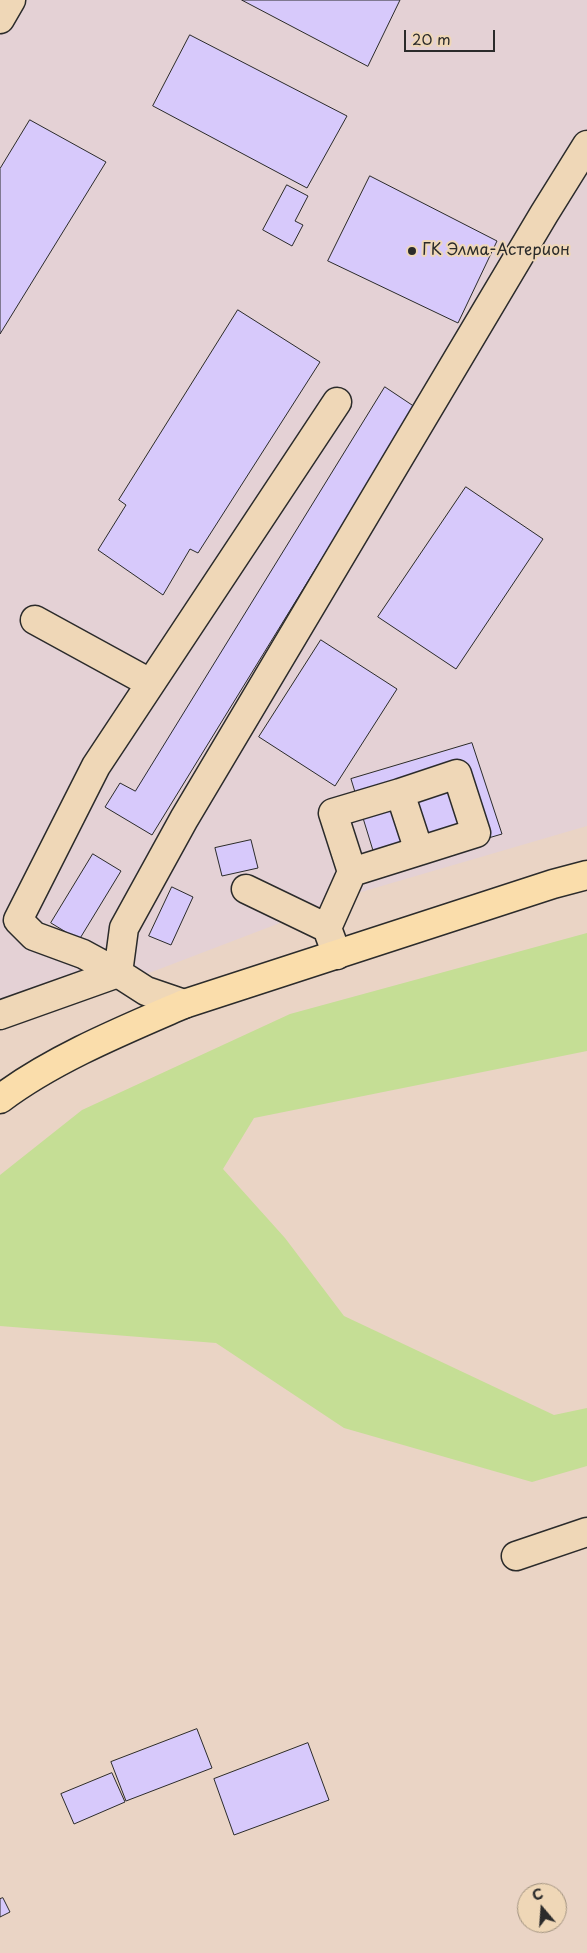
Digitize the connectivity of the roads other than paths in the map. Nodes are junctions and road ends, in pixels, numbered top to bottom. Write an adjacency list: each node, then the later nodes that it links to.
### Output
1 (11, 0): 2 (street)
2 (0, 20)
3 (587, 145): 14 (street)
4 (337, 402): 6 (street)
5 (35, 620): 6 (street)
6 (150, 683): 14 (street)
7 (400, 793): 8 (street); 8 (street); 9 (street)
8 (419, 851): 9 (street)
9 (352, 872): 12 (street)
10 (587, 874): 13 (main road)
11 (246, 889): 12 (street)
12 (327, 928): 13 (street)
13 (337, 955): 15 (main road)
14 (118, 973): 15 (street); 16 (street)
15 (184, 1004): 17 (main road)
16 (0, 1015)
17 (0, 1099)
18 (587, 1532): 19 (street)
19 (516, 1556)

